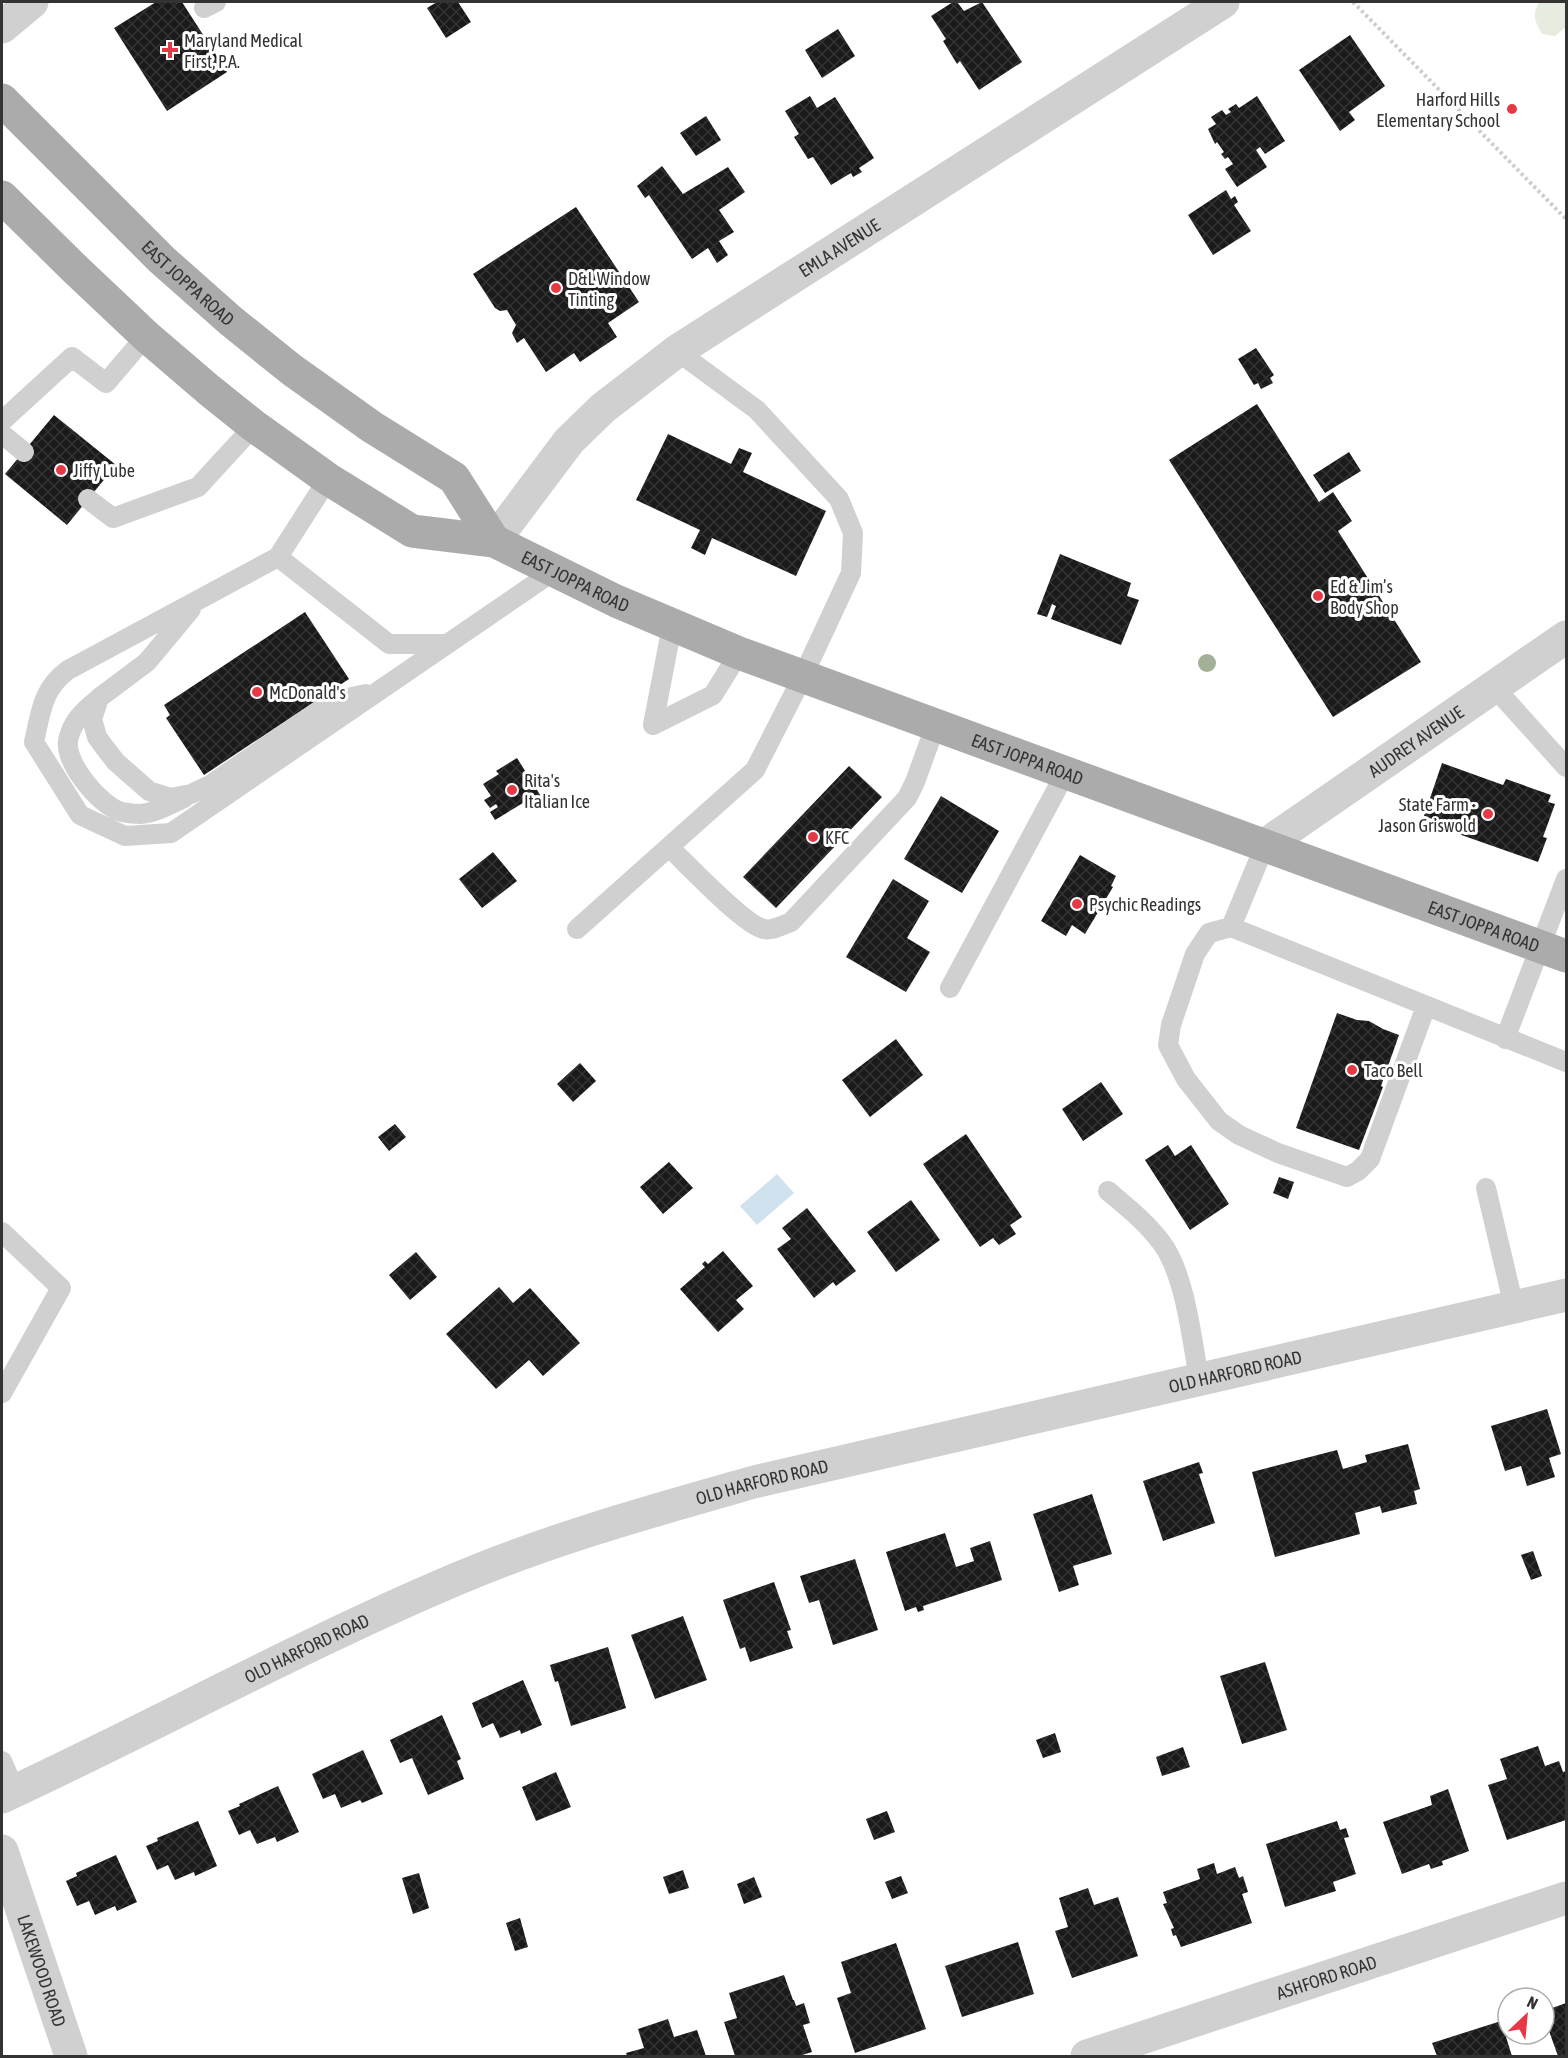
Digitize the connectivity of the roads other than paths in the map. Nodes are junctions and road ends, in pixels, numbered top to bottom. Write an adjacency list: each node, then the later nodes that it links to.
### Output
1 (32, 2): 3 (street)
2 (1223, 2): 7 (street, EMLA AVENUE)
3 (2, 27)
4 (2, 100): 14 (main road, EAST JOPPA ROAD)
5 (2, 197): 6 (main road, EAST JOPPA ROAD)
6 (146, 336): 8 (lane); 9 (main road, EAST JOPPA ROAD)
7 (677, 351): 14 (street, EMLA AVENUE); 22 (lane)
8 (2, 421)
9 (254, 426): 12 (main road, EAST JOPPA ROAD); 13 (lane)
10 (2, 434): 11 (lane)
11 (24, 452)
12 (328, 479): 14 (main road, EAST JOPPA ROAD); 15 (lane)
13 (88, 499)
14 (494, 541): 16 (main road, EAST JOPPA ROAD)
15 (278, 557): 17 (lane); 20 (lane)
16 (554, 571): 18 (main road, EAST JOPPA ROAD); 20 (lane)
17 (199, 600): 24 (lane); 25 (lane)
18 (672, 626): 21 (main road, EAST JOPPA ROAD); 21 (lane)
19 (1566, 637): 23 (street, AUDREY AVENUE)
20 (446, 644): 24 (lane)
21 (739, 653): 22 (main road, EAST JOPPA ROAD)
22 (803, 676): 26 (main road, EAST JOPPA ROAD); 31 (lane)
23 (1494, 687): 27 (lane); 30 (street, AUDREY AVENUE)
24 (376, 691): 29 (lane)
25 (99, 698): 29 (lane); 29 (lane)
26 (936, 724): 28 (main road, EAST JOPPA ROAD); 31 (lane)
27 (1566, 767)
28 (1066, 772): 30 (main road, EAST JOPPA ROAD); 36 (lane)
29 (191, 794)
30 (1265, 845): 33 (lane); 35 (main road, EAST JOPPA ROAD)
31 (669, 847): 34 (lane)
32 (1566, 879): 35 (lane)
33 (1231, 927): 37 (lane); 37 (lane)
34 (577, 929)
35 (1554, 952): 38 (lane)
36 (950, 988)
37 (1426, 1006): 38 (lane)
38 (1505, 1039): 39 (lane)
39 (1566, 1062)
40 (1486, 1188): 44 (lane)
41 (1108, 1191): 45 (lane)
42 (2, 1232): 46 (lane)
43 (1566, 1295): 44 (street, OLD HARFORD ROAD)
44 (1514, 1307): 45 (street, OLD HARFORD ROAD)
45 (1199, 1379): 48 (street, OLD HARFORD ROAD)
46 (2, 1393)
47 (2, 1761): 48 (lane)
48 (8, 1794)
49 (2, 1851): 51 (street, LAKEWOOD ROAD)
50 (1566, 1898): 52 (street, ASHFORD ROAD)
51 (71, 2056)
52 (1087, 2056)

